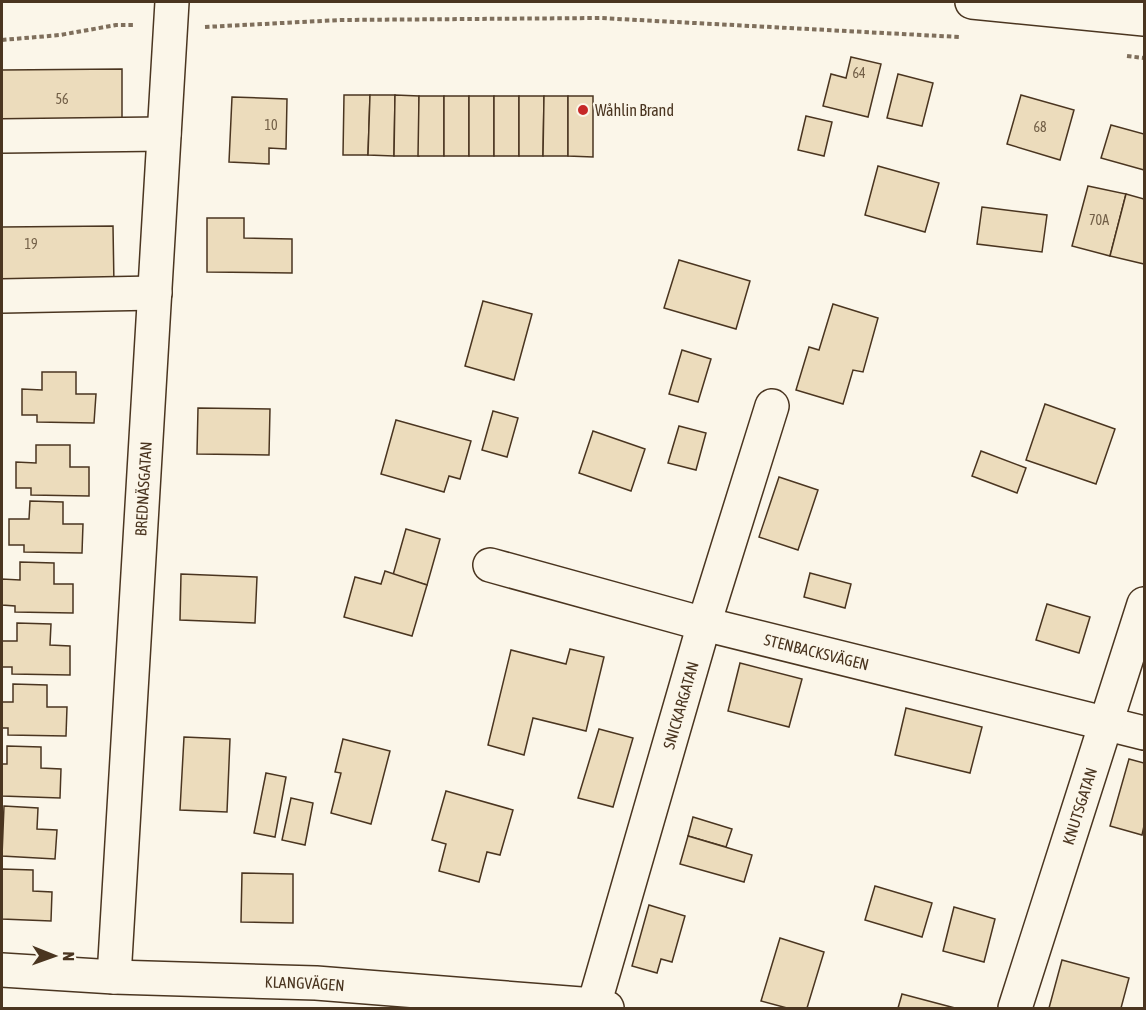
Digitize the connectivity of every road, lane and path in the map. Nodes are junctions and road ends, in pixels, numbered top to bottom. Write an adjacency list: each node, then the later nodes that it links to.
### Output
1 (972, 2): 3 (street)
2 (172, 14): 4 (path); 5 (path); 8 (street, BREDNÄSGATAN)
3 (1144, 20)
4 (967, 37)
5 (2, 40)
6 (1121, 55): 7 (path)
7 (1144, 58)
8 (164, 134): 9 (street); 10 (street, BREDNÄSGATAN)
9 (2, 136)
10 (155, 293): 11 (street); 19 (street, BREDNÄSGATAN)
11 (2, 296)
12 (772, 406): 15 (street, SNICKARGATAN)
13 (490, 565): 15 (street, STENBACKSVÄGEN)
14 (1144, 604): 16 (street, KNUTSGATAN)
15 (704, 624): 16 (street, STENBACKSVÄGEN); 21 (street, SNICKARGATAN)
16 (1106, 723): 17 (street, STENBACKSVÄGEN); 22 (street, KNUTSGATAN)
17 (1144, 733)
18 (2, 970): 19 (street, KLANGVÄGEN)
19 (114, 977): 20 (street, KLANGVÄGEN)
20 (312, 995): 21 (street, KLANGVÄGEN)
21 (601, 1007)
22 (1015, 1008)

